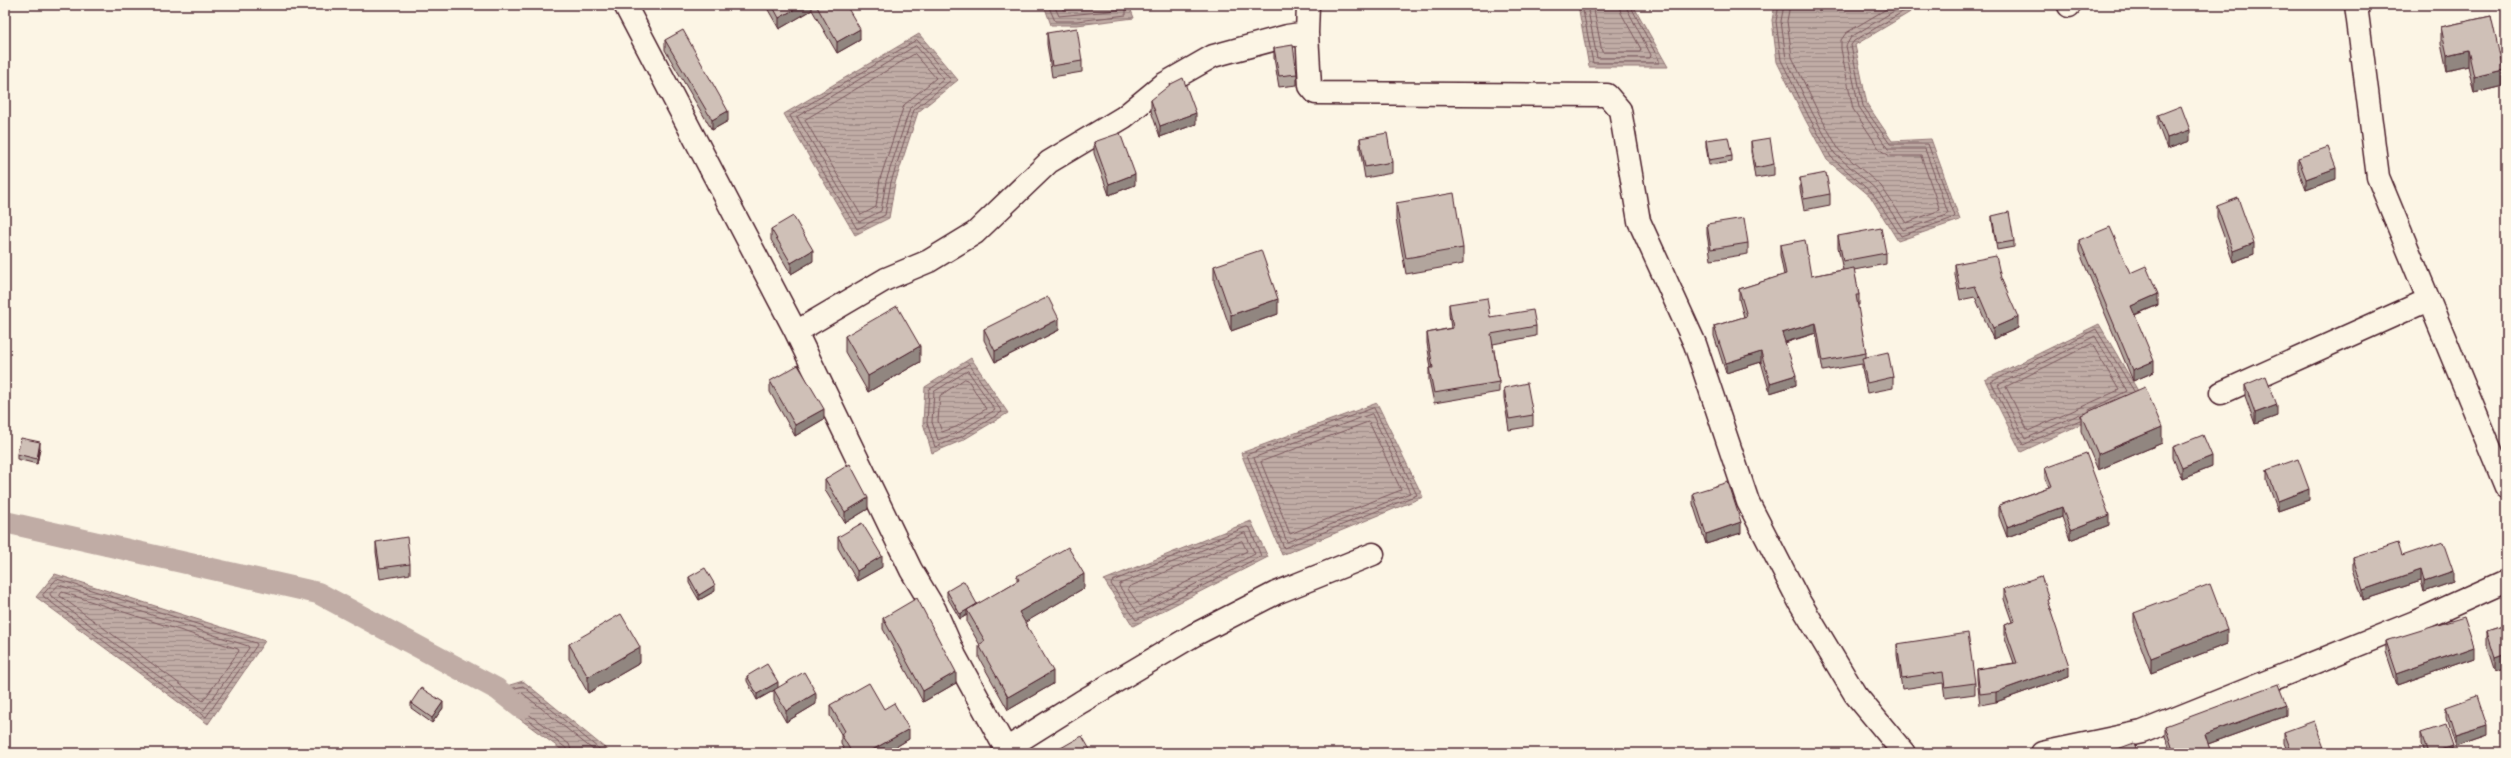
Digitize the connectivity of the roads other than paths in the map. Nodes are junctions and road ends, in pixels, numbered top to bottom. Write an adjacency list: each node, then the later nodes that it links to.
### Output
1 (625, 5): 6 (street)
2 (1308, 5): 4 (street)
3 (2356, 5): 5 (street)
4 (1306, 33): 6 (street); 12 (street)
5 (2428, 300): 7 (street); 8 (street)
6 (796, 332): 11 (street)
7 (2221, 393)
8 (2506, 487)
9 (1373, 554): 11 (street)
10 (2506, 580): 13 (street)
11 (1007, 751)
12 (1904, 753)
13 (2042, 753)

